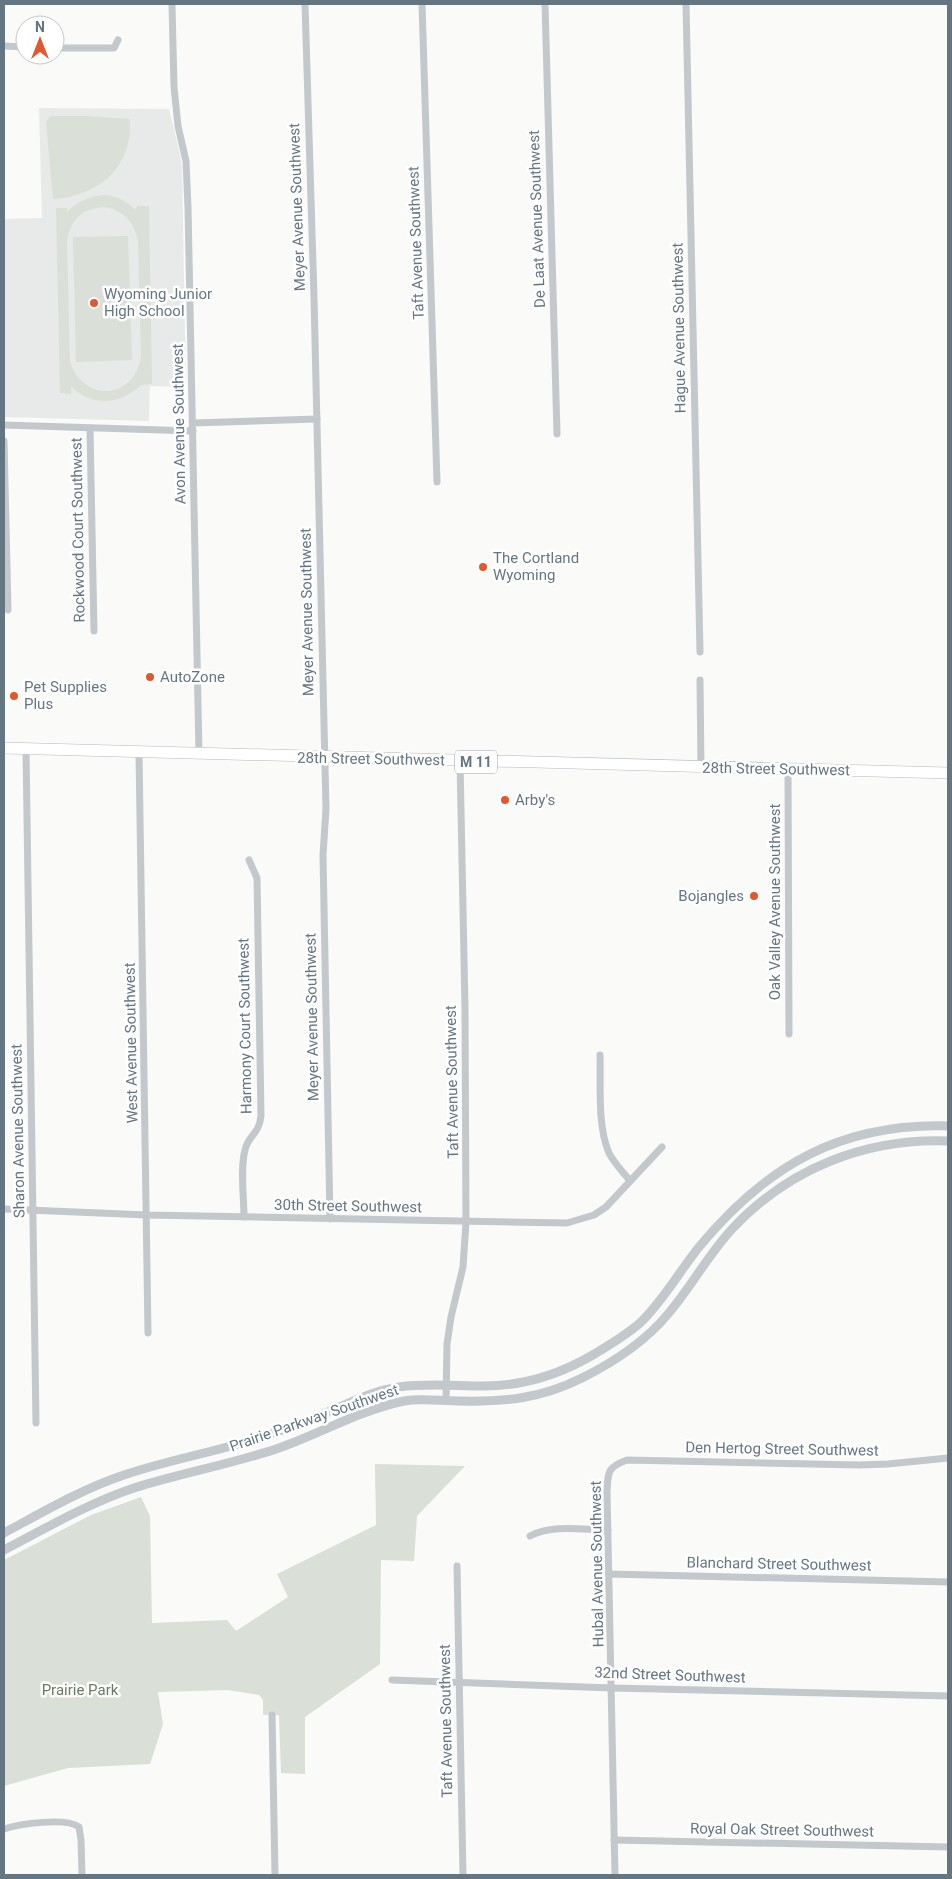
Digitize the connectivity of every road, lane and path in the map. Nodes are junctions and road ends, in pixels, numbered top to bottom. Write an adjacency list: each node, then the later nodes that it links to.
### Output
1 (172, 4): 9 (street, Avon Avenue Southwest)
2 (305, 4): 8 (street, Meyer Avenue Southwest)
3 (422, 4): 15 (street, Taft Avenue Southwest)
4 (545, 4): 13 (street, De Laat Avenue Southwest)
5 (686, 4): 18 (street, Hague Avenue Southwest)
6 (118, 40): 7 (street)
7 (65, 48)
8 (317, 419): 9 (street); 24 (street, Meyer Avenue Southwest)
9 (193, 423): 12 (street, Avon Avenue Southwest)
10 (4, 425): 11 (street)
11 (90, 429): 12 (street); 17 (street, Rockwood Court Southwest)
12 (193, 431): 23 (street, Avon Avenue Southwest)
13 (557, 434)
14 (4, 441): 16 (street)
15 (437, 482)
16 (8, 610)
17 (94, 631)
18 (700, 652)
19 (700, 680): 26 (street)
20 (4, 748): 21 (main road, 28th Street Southwest / M 11)
21 (26, 749): 22 (main road, 28th Street Southwest / M 11); 37 (street, Sharon Avenue Southwest)
22 (139, 753): 23 (main road, 28th Street Southwest / M 11); 38 (street, West Avenue Southwest)
23 (199, 754): 24 (main road, 28th Street Southwest / M 11)
24 (325, 758): 25 (main road, 28th Street Southwest / M 11); 40 (street, Meyer Avenue Southwest)
25 (460, 761): 26 (main road, 28th Street Southwest / M 11); 41 (street, Taft Avenue Southwest)
26 (701, 768): 27 (main road, 28th Street Southwest / M 11)
27 (788, 769): 28 (main road, 28th Street Southwest / M 11); 30 (street, Oak Valley Avenue Southwest)
28 (948, 773)
29 (249, 860): 39 (street, Harmony Court Southwest)
30 (789, 1034)
31 (600, 1055): 35 (street)
32 (948, 1126): 43 (street, Prairie Parkway Southwest)
33 (948, 1141): 44 (street, Prairie Parkway Southwest)
34 (662, 1148): 35 (street, 30th Street Southwest)
35 (630, 1180): 41 (street, 30th Street Southwest)
36 (4, 1209): 37 (street, 30th Street Southwest)
37 (33, 1210): 38 (street, 30th Street Southwest); 47 (street, Sharon Avenue Southwest)
38 (148, 1215): 39 (street, 30th Street Southwest); 42 (street, West Avenue Southwest)
39 (244, 1217): 40 (street, 30th Street Southwest)
40 (330, 1219): 41 (street, 30th Street Southwest)
41 (466, 1222): 45 (street, Taft Avenue Southwest)
42 (148, 1333)
43 (602, 1349): 44 (street); 45 (street, Prairie Parkway Southwest)
44 (610, 1362): 46 (street, Prairie Parkway Southwest)
45 (446, 1386): 46 (street, Taft Avenue Southwest); 51 (street, Prairie Parkway Southwest)
46 (446, 1401): 53 (street, Prairie Parkway Southwest)
47 (36, 1423)
48 (948, 1458): 49 (street, Den Hertog Street Southwest)
49 (616, 1464): 50 (street, Hubal Avenue Southwest)
50 (608, 1530): 52 (street); 55 (street, Hubal Avenue Southwest)
51 (4, 1533)
52 (530, 1536)
53 (4, 1550)
54 (457, 1566): 58 (street, Taft Avenue Southwest)
55 (609, 1574): 56 (street, Blanchard Street Southwest); 59 (street, Hubal Avenue Southwest)
56 (948, 1582)
57 (392, 1680): 58 (street, 32nd Street Southwest)
58 (459, 1682): 59 (street, 32nd Street Southwest); 67 (street, Taft Avenue Southwest)
59 (612, 1688): 60 (street, 32nd Street Southwest); 63 (street, Hubal Avenue Southwest)
60 (948, 1696)
61 (272, 1715): 66 (street)
62 (4, 1829): 65 (street)
63 (614, 1840): 64 (street, Royal Oak Street Southwest); 68 (street, Hubal Avenue Southwest)
64 (948, 1847)
65 (82, 1875)
66 (274, 1875)
67 (463, 1875)
68 (615, 1875)

